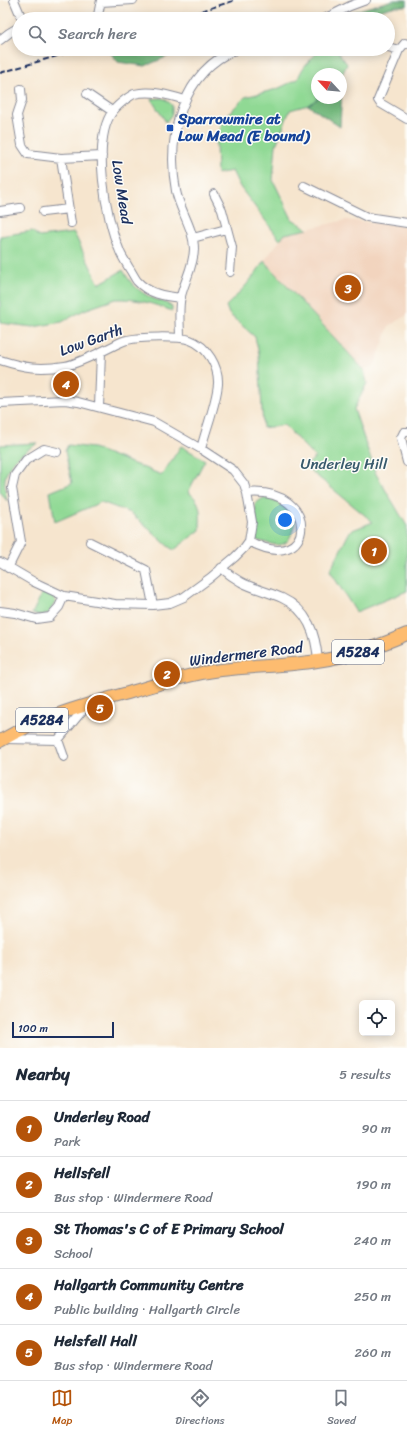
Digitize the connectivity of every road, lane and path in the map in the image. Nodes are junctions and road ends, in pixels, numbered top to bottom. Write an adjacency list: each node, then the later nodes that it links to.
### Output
1 (14, 0): 5 (street)
2 (133, 0): 4 (street)
3 (366, 0): 7 (street)
4 (101, 1): 6 (street)
5 (19, 12)
6 (99, 12)
7 (338, 12)
8 (12, 31): 9 (street)
9 (0, 40)
10 (407, 44): 12 (street)
11 (395, 49): 12 (street)
12 (399, 50): 18 (street)
13 (224, 56): 16 (street)
14 (21, 89): 20 (street)
15 (87, 94): 17 (street)
16 (185, 100): 17 (street, Low Mead); 30 (street)
17 (112, 112): 19 (street, Low Mead)
18 (407, 119)
19 (102, 156): 20 (street); 32 (street, Low Mead)
20 (61, 158): 24 (street)
21 (304, 186): 28 (street)
22 (214, 194): 29 (street)
23 (20, 208): 25 (street)
24 (69, 209): 26 (street); 27 (street)
25 (0, 212)
26 (43, 212)
27 (71, 223)
28 (407, 223)
29 (226, 230): 30 (street); 31 (street)
30 (193, 238): 32 (street)
31 (230, 272)
32 (181, 298): 33 (street)
33 (180, 338): 34 (street, Low Garth); 39 (street, Low Garth)
34 (101, 352): 35 (street, Low Garth); 37 (street)
35 (0, 360)
36 (0, 403): 37 (street)
37 (99, 407): 39 (street)
38 (407, 432): 41 (street)
39 (201, 449): 42 (street)
40 (57, 452): 46 (street)
41 (407, 462)
42 (247, 493): 43 (street); 43 (street)
43 (249, 541): 47 (street)
44 (90, 542): 49 (street)
45 (0, 562): 46 (street)
46 (8, 568): 48 (street)
47 (220, 568): 49 (street); 52 (street)
48 (64, 596): 49 (street); 50 (street)
49 (153, 605)
50 (0, 611)
51 (407, 634): 52 (highway, Windermere Road / A5284)
52 (318, 661): 53 (highway, Windermere Road / A5284)
53 (87, 705): 54 (highway, Windermere Road / A5284); 55 (street)
54 (2, 740): 55 (street)
55 (58, 740): 56 (street)
56 (64, 757)

